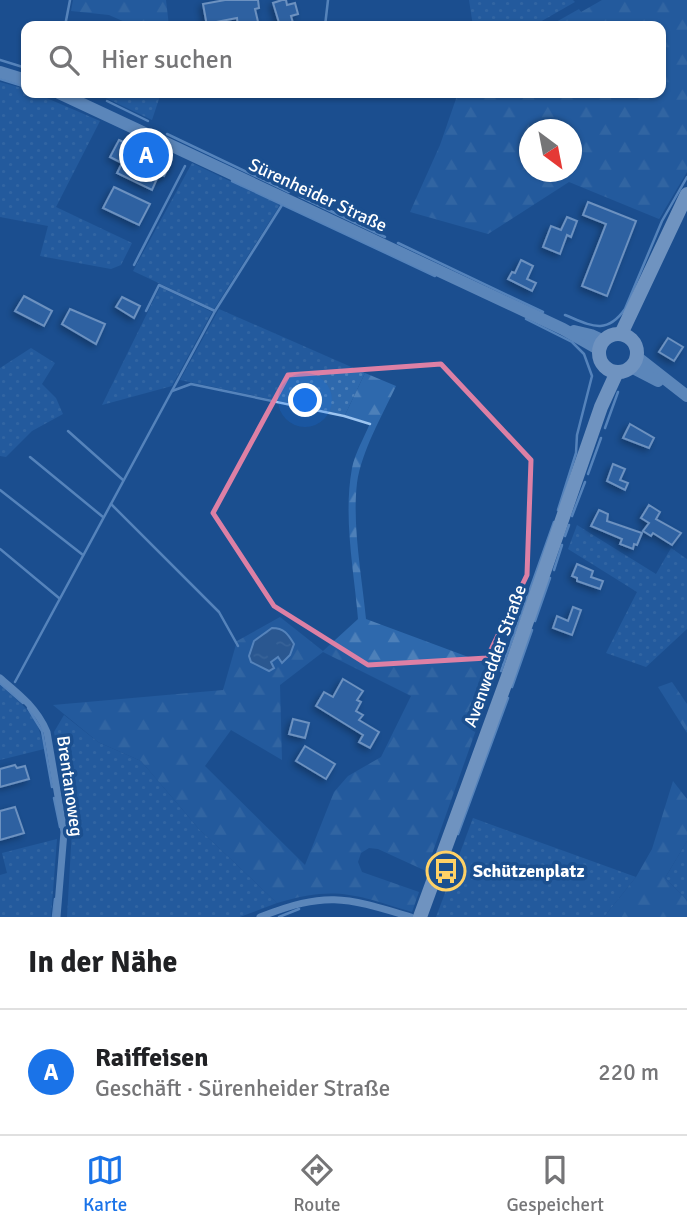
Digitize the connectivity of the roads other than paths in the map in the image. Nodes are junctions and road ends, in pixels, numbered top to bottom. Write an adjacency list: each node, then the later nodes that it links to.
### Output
1 (0, 72): 2 (street)
2 (21, 78)
3 (70, 98): 6 (street, Sürenheider Straße)
4 (687, 194): 5 (main road)
5 (626, 337): 6 (main road); 7 (main road)
6 (602, 346): 7 (main road)
7 (623, 366): 8 (street); 13 (main road, Avenwedder Straße)
8 (687, 396)
9 (0, 678): 10 (street, Brentanoweg)
10 (58, 917)
11 (260, 917): 12 (street)
12 (411, 917)
13 (420, 917)

